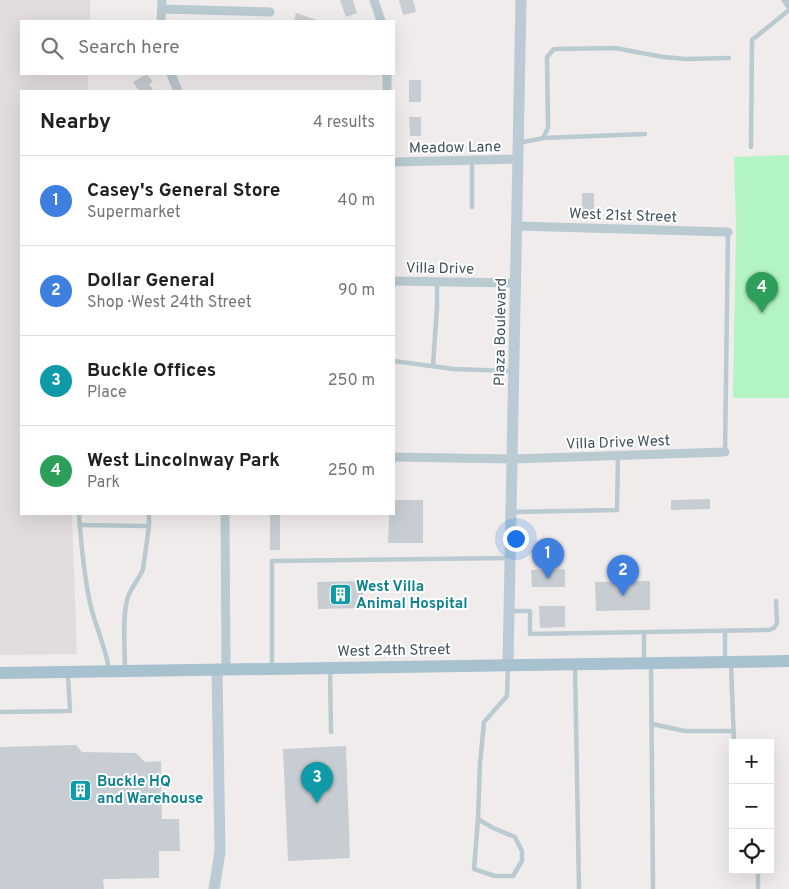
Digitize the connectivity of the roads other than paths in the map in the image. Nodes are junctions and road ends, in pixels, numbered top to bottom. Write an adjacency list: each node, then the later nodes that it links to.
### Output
1 (374, 0): 9 (street)
2 (520, 0): 17 (street, Plaza Boulevard)
3 (786, 0): 4 (street)
4 (789, 4)
5 (162, 5): 7 (street); 8 (street)
6 (789, 10): 18 (lane)
7 (270, 12)
8 (161, 20)
9 (381, 20)
10 (729, 58): 16 (lane)
11 (171, 75): 13 (street)
12 (386, 75): 14 (street)
13 (178, 90)
14 (387, 90)
15 (645, 134): 16 (lane)
16 (543, 138): 17 (lane)
17 (518, 144): 19 (street, Plaza Boulevard)
18 (751, 147)
19 (518, 159): 20 (street, Meadow Lane); 23 (street, Plaza Boulevard)
20 (472, 160): 21 (street, Meadow Lane); 22 (lane)
21 (395, 162)
22 (472, 207)
23 (517, 226): 24 (street, West 21st Street); 27 (street, Plaza Boulevard)
24 (728, 232): 31 (lane)
25 (395, 281): 26 (street, Villa Drive)
26 (437, 282): 27 (street, Villa Drive); 29 (lane)
27 (516, 283): 30 (street, Plaza Boulevard)
28 (395, 361): 29 (lane)
29 (433, 365): 30 (lane)
30 (514, 371): 34 (street, Plaza Boulevard)
31 (725, 452): 33 (street, Villa Drive West)
32 (395, 456): 34 (street)
33 (618, 456): 34 (street, Villa Drive West); 35 (lane)
34 (512, 459): 35 (street, Plaza Boulevard)
35 (511, 512): 41 (street, Plaza Boulevard)
36 (79, 515): 39 (lane)
37 (149, 515): 40 (lane)
38 (225, 515): 53 (street)
39 (80, 525): 40 (lane); 56 (lane)
40 (148, 526): 54 (lane)
41 (510, 558): 43 (street, Plaza Boulevard); 52 (lane)
42 (776, 601): 44 (lane)
43 (509, 611): 45 (lane); 50 (street, Plaza Boulevard)
44 (725, 630): 45 (lane); 46 (lane)
45 (644, 632): 48 (lane)
46 (728, 661): 47 (main road, West 24th Street); 48 (main road, West 24th Street); 60 (lane)
47 (789, 661)
48 (647, 662): 49 (main road, West 24th Street); 59 (lane)
49 (575, 663): 50 (main road, West 24th Street); 66 (lane)
50 (508, 664): 51 (main road, West 24th Street); 63 (lane)
51 (330, 667): 52 (main road, West 24th Street); 61 (lane)
52 (272, 668): 53 (main road, West 24th Street)
53 (222, 669): 54 (main road, West 24th Street); 65 (street)
54 (126, 671): 56 (main road, West 24th Street)
55 (68, 672): 56 (main road, West 24th Street); 57 (main road, West 24th Street); 58 (lane)
56 (110, 672)
57 (0, 673)
58 (0, 712)
59 (652, 724): 60 (lane); 67 (lane)
60 (733, 731): 62 (lane)
61 (331, 732)
62 (734, 739)
63 (478, 819): 63 (lane)
64 (758, 874): 68 (lane)
65 (214, 889)
66 (579, 889)
67 (653, 889)
68 (758, 889)

